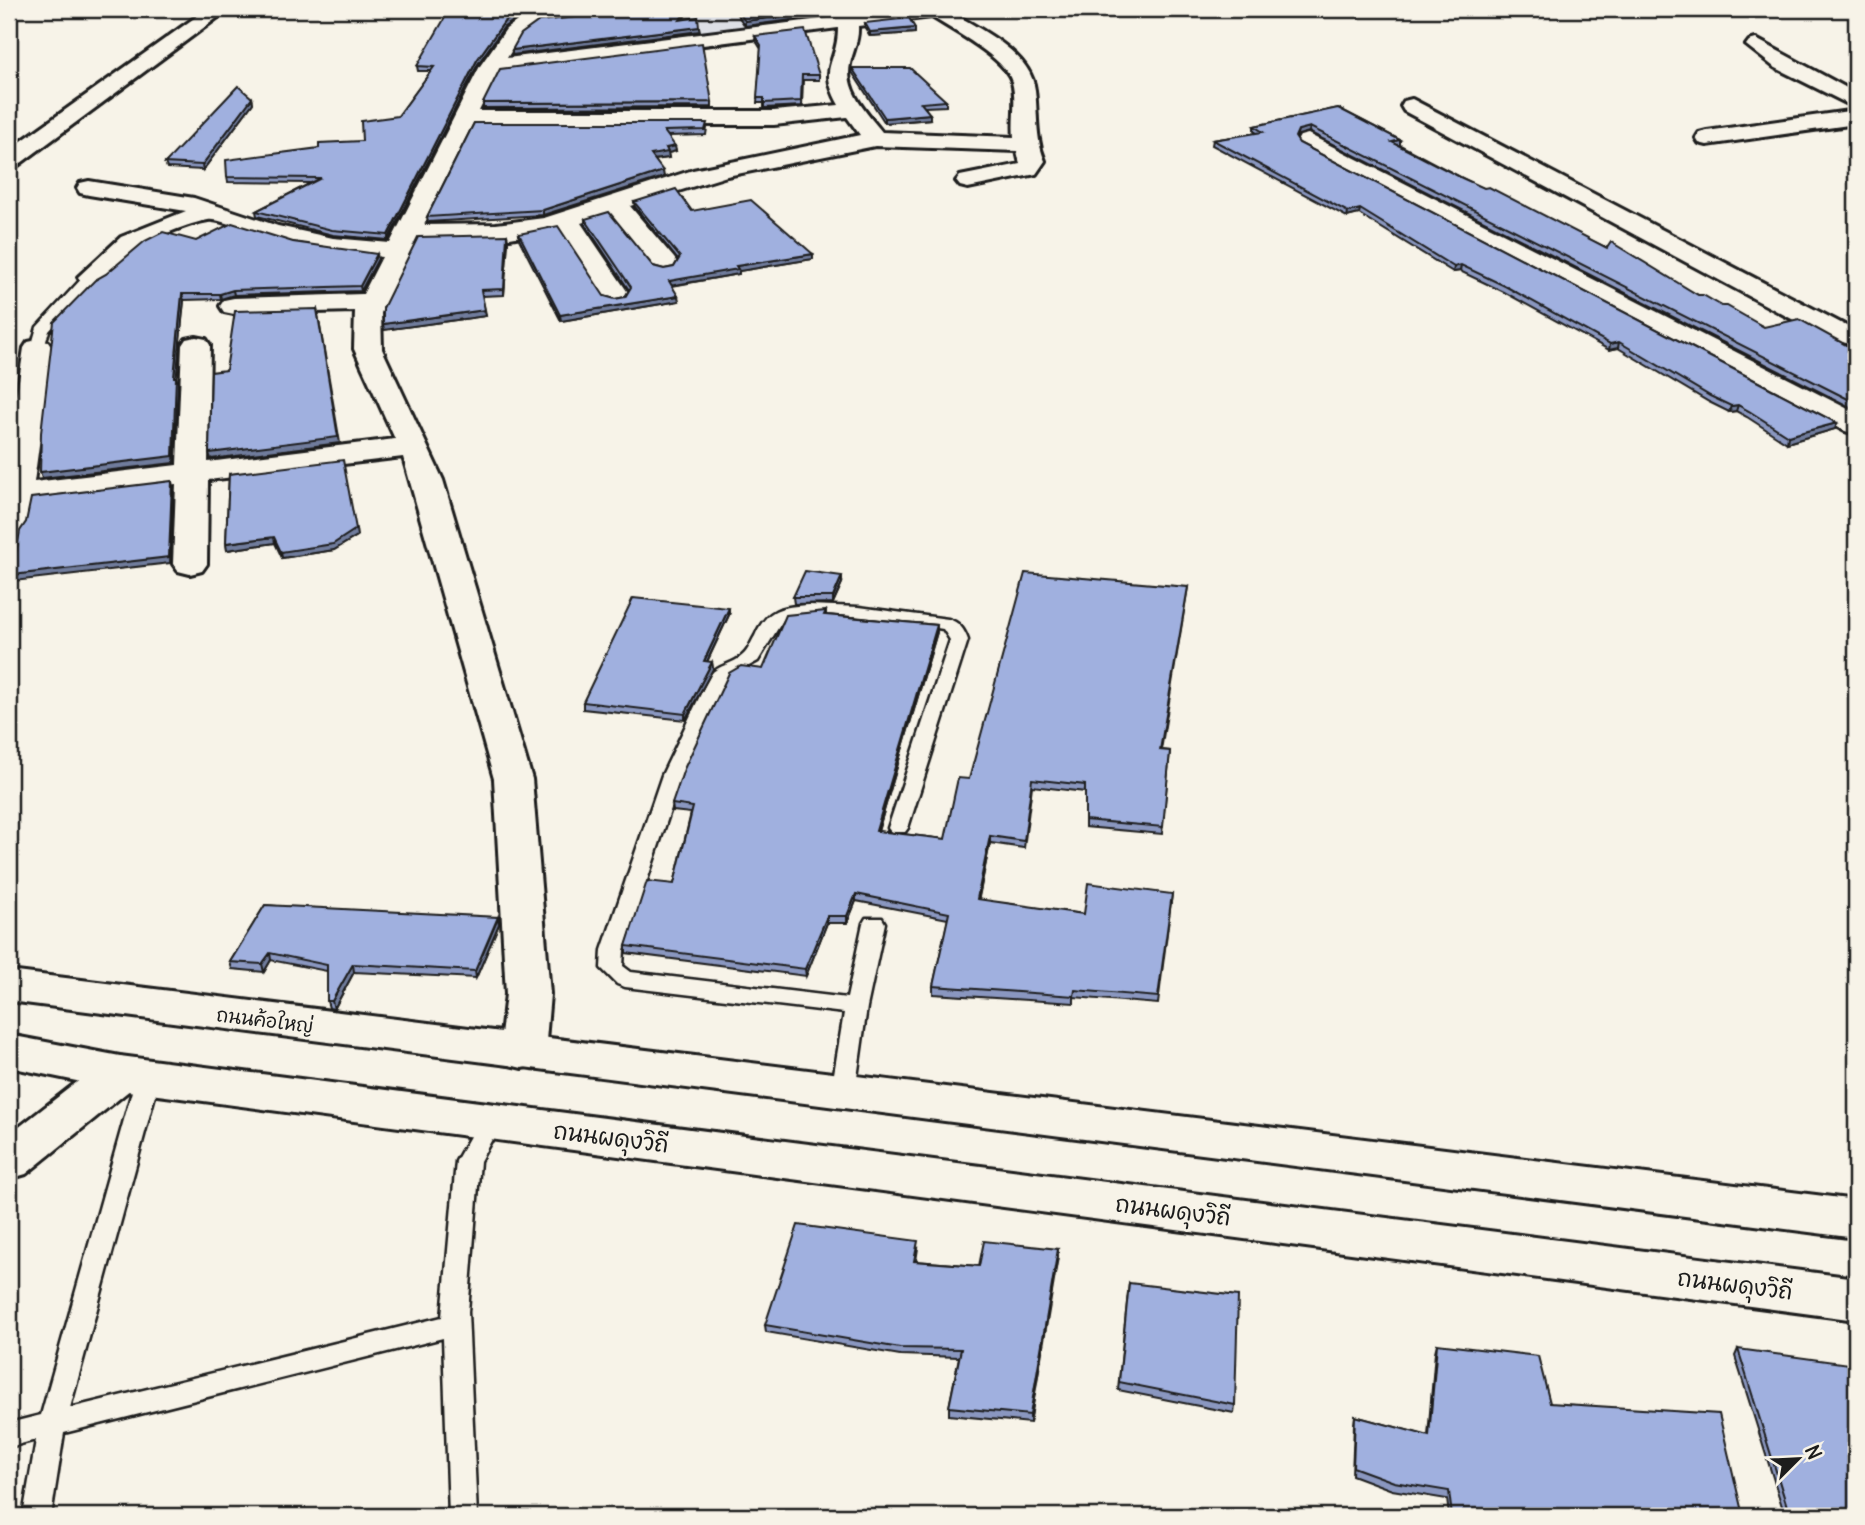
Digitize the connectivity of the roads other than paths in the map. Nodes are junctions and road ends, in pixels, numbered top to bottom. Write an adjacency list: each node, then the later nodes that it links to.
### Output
1 (185, 9): 13 (street)
2 (219, 9): 18 (street)
3 (545, 9): 7 (street)
4 (941, 10): 5 (street); 17 (street)
5 (848, 22): 7 (street); 10 (street)
6 (1756, 45): 8 (street)
7 (491, 66): 12 (street)
8 (1856, 102)
9 (1412, 106): 30 (street)
10 (855, 110): 12 (street); 15 (street)
11 (1856, 117): 14 (street)
12 (464, 118): 24 (street)
13 (9, 136)
14 (1707, 138)
15 (875, 139): 17 (street); 21 (street)
16 (1308, 141): 33 (street)
17 (1025, 144): 19 (street)
18 (9, 162)
19 (968, 181)
20 (89, 188): 22 (street)
21 (614, 203): 23 (street); 25 (street)
22 (215, 211): 24 (street); 26 (street)
23 (565, 220): 24 (street); 27 (street)
24 (403, 241): 28 (street)
25 (665, 264)
26 (92, 277): 32 (lane)
27 (616, 294)
28 (373, 302): 29 (street); 34 (street)
29 (234, 306)
30 (1856, 342)
31 (196, 345): 35 (street)
32 (38, 348): 36 (street)
33 (1856, 425)
34 (414, 446): 35 (street); 44 (street)
35 (193, 473): 36 (street); 38 (street)
36 (17, 494): 37 (street)
37 (9, 528)
38 (190, 564)
39 (898, 828): 42 (lane)
40 (874, 923): 42 (lane)
41 (9, 986): 44 (street, ถนนค้อใหญ่)
42 (856, 1007): 46 (lane)
43 (9, 1051): 45 (street)
44 (522, 1052): 46 (street)
45 (134, 1075): 47 (street); 48 (street); 52 (lane)
46 (843, 1092): 49 (street)
47 (490, 1121): 50 (street, ถนนผดุงวิถี); 51 (lane)
48 (9, 1161)
49 (1856, 1219)
50 (1856, 1299)
51 (456, 1324): 52 (lane); 55 (lane)
52 (52, 1425): 53 (lane); 54 (lane)
53 (9, 1435)
54 (37, 1516)
55 (463, 1516)

